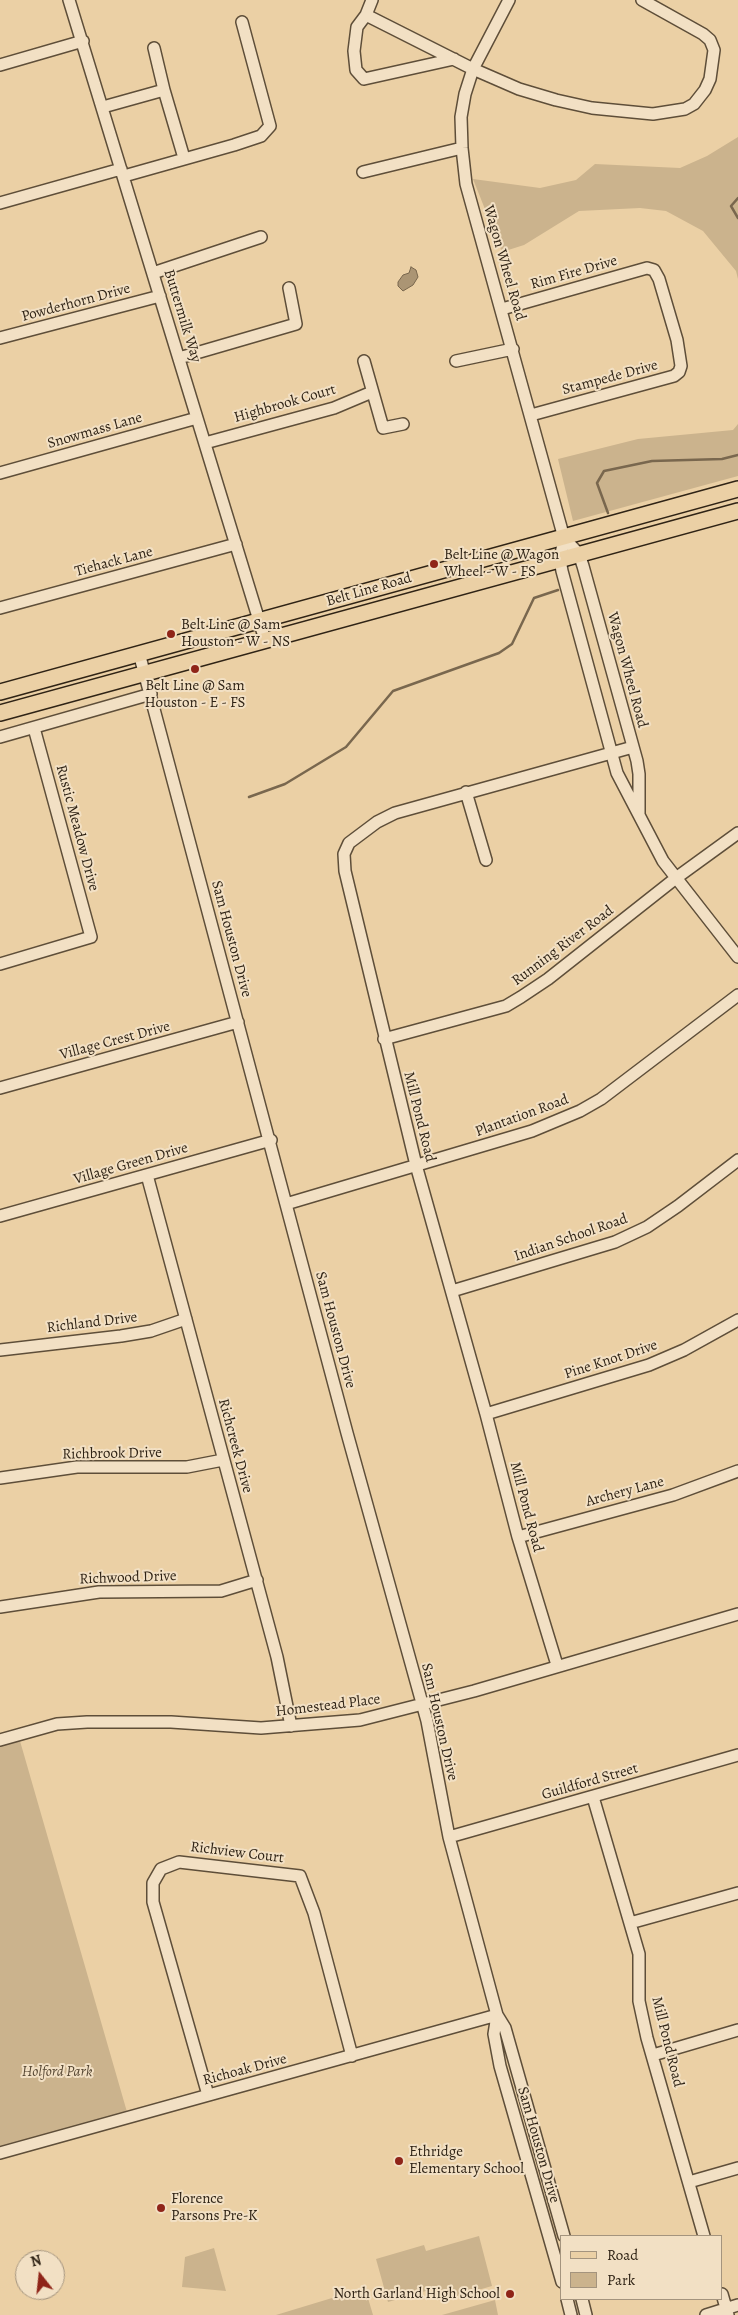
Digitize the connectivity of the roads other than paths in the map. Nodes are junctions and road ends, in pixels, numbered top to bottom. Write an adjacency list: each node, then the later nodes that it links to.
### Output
1 (69, 0): 7 (street, Buttermilk Way)
2 (372, 0): 5 (street)
3 (509, 0): 11 (street, Wagon Wheel Road)
4 (642, 0): 11 (street)
5 (366, 16): 9 (street); 9 (street)
6 (242, 22): 15 (street)
7 (83, 41): 10 (street); 13 (street, Buttermilk Way)
8 (154, 48): 12 (street)
9 (454, 59): 11 (street)
10 (0, 65)
11 (473, 69): 14 (street, Wagon Wheel Road)
12 (164, 90): 13 (street); 15 (street)
13 (103, 107): 16 (street, Buttermilk Way)
14 (462, 148): 17 (street); 24 (street, Wagon Wheel Road)
15 (184, 158): 16 (street)
16 (123, 172): 18 (street); 21 (street, Buttermilk Way)
17 (363, 172)
18 (0, 203)
19 (261, 237): 21 (street)
20 (654, 270): 24 (street, Rim Fire Drive); 31 (street, Stampede Drive)
21 (153, 273): 23 (street, Buttermilk Way)
22 (289, 288): 27 (street)
23 (160, 296): 25 (street, Powderhorn Drive); 27 (street, Buttermilk Way)
24 (502, 309): 26 (street, Wagon Wheel Road)
25 (0, 338)
26 (512, 349): 29 (street); 31 (street, Wagon Wheel Road)
27 (179, 358): 32 (street, Buttermilk Way)
28 (364, 361): 30 (street)
29 (456, 361)
30 (372, 392): 33 (street); 34 (street, Highbrook Court)
31 (531, 415): 38 (street, Wagon Wheel Road)
32 (197, 418): 34 (street, Buttermilk Way); 35 (street, Snowmass Lane)
33 (403, 424)
34 (205, 443): 39 (street, Buttermilk Way)
35 (0, 473)
36 (738, 489): 38 (main road, Belt Line Road)
37 (738, 511): 40 (main road, Belt Line Road)
38 (564, 538): 40 (street, Wagon Wheel Road); 41 (street, Wagon Wheel Road); 42 (main road, Belt Line Road)
39 (236, 544): 44 (street, Tiehack Lane); 46 (street, Buttermilk Way)
40 (579, 554): 41 (main road, Belt Line Road); 45 (street, Wagon Wheel Road)
41 (560, 560): 43 (main road, Belt Line Road); 47 (street, Wagon Wheel Road)
42 (416, 577): 43 (main road); 46 (main road, Belt Line Road)
43 (422, 597): 48 (main road, Belt Line Road)
44 (0, 608)
45 (597, 617): 47 (street); 56 (street, Wagon Wheel Road)
46 (259, 620): 48 (street, Buttermilk Way); 49 (main road, Belt Line Road)
47 (576, 622): 57 (street, Wagon Wheel Road)
48 (265, 640): 50 (main road, Belt Line Road)
49 (139, 654): 50 (street, Sam Houston Drive); 51 (main road, Belt Line Road)
50 (145, 673): 52 (street, Sam Houston Drive); 53 (main road, Belt Line Road)
51 (0, 692)
52 (151, 694): 54 (street); 66 (street, Sam Houston Drive)
53 (0, 713)
54 (34, 728): 55 (street); 64 (street, Rustic Meadow Drive)
55 (0, 737)
56 (632, 747): 57 (street, Mill Pond Road); 59 (street, Wagon Wheel Road)
57 (612, 753): 58 (street, Mill Pond Road); 59 (street, Wagon Wheel Road)
58 (466, 792): 61 (street); 67 (street, Mill Pond Road)
59 (639, 816): 62 (street, Wagon Wheel Road)
60 (738, 832): 62 (street, Running River Road)
61 (486, 860)
62 (676, 878): 63 (street, Wagon Wheel Road); 67 (street, Running River Road)
63 (738, 957)
64 (0, 964)
65 (738, 995): 71 (street, Plantation Road)
66 (238, 1022): 68 (street, Village Crest Drive); 69 (street, Sam Houston Drive)
67 (384, 1039): 71 (street, Mill Pond Road)
68 (0, 1088)
69 (271, 1140): 72 (street, Village Green Drive); 73 (street, Sam Houston Drive)
70 (738, 1160): 75 (street, Indian School Road)
71 (416, 1165): 73 (street, Plantation Road); 75 (street, Mill Pond Road)
72 (147, 1175): 74 (street, Village Green Drive); 76 (street, Richcreek Drive)
73 (286, 1204): 88 (street, Sam Houston Drive)
74 (0, 1216)
75 (452, 1291): 79 (street, Mill Pond Road)
76 (186, 1319): 78 (street, Richland Drive); 80 (street, Richcreek Drive)
77 (738, 1320): 79 (street, Pine Knot Drive)
78 (0, 1350)
79 (486, 1414): 83 (street, Mill Pond Road)
80 (223, 1460): 82 (street, Richbrook Drive); 84 (street, Richcreek Drive)
81 (738, 1471): 83 (street, Archery Lane)
82 (0, 1478)
83 (518, 1537): 87 (street, Mill Pond Road)
84 (257, 1580): 85 (street, Richwood Drive); 89 (street, Richcreek Drive)
85 (0, 1607)
86 (738, 1614): 87 (street, Homestead Place)
87 (557, 1665): 88 (street, Homestead Place)
88 (422, 1706): 89 (street, Homestead Place); 93 (street, Sam Houston Drive)
89 (291, 1726): 90 (street, Homestead Place)
90 (0, 1740)
91 (738, 1755): 92 (street, Guildford Street)
92 (593, 1797): 93 (street, Guildford Street); 95 (street, Mill Pond Road)
93 (449, 1837): 96 (street, Sam Houston Drive)
94 (738, 1893): 95 (street)
95 (630, 1923): 98 (street, Mill Pond Road)
96 (498, 2015): 99 (street, Richoak Drive); 104 (street, Sam Houston Drive); 106 (street, Sam Houston Drive)
97 (738, 2030): 98 (street)
98 (653, 2055): 103 (street, Mill Pond Road)
99 (352, 2056): 100 (street, Richoak Drive); 100 (street, Richview Court)
100 (208, 2095): 101 (street, Richoak Drive)
101 (0, 2153)
102 (738, 2168): 103 (street)
103 (689, 2182): 105 (street, Mill Pond Road)
104 (564, 2235)
105 (704, 2235)
106 (560, 2275)
107 (723, 2298): 111 (street)
108 (567, 2300): 112 (street)
109 (582, 2300): 113 (street)
110 (738, 2305): 111 (street)
111 (727, 2312): 114 (street)
112 (571, 2315)
113 (586, 2315)
114 (706, 2315)

